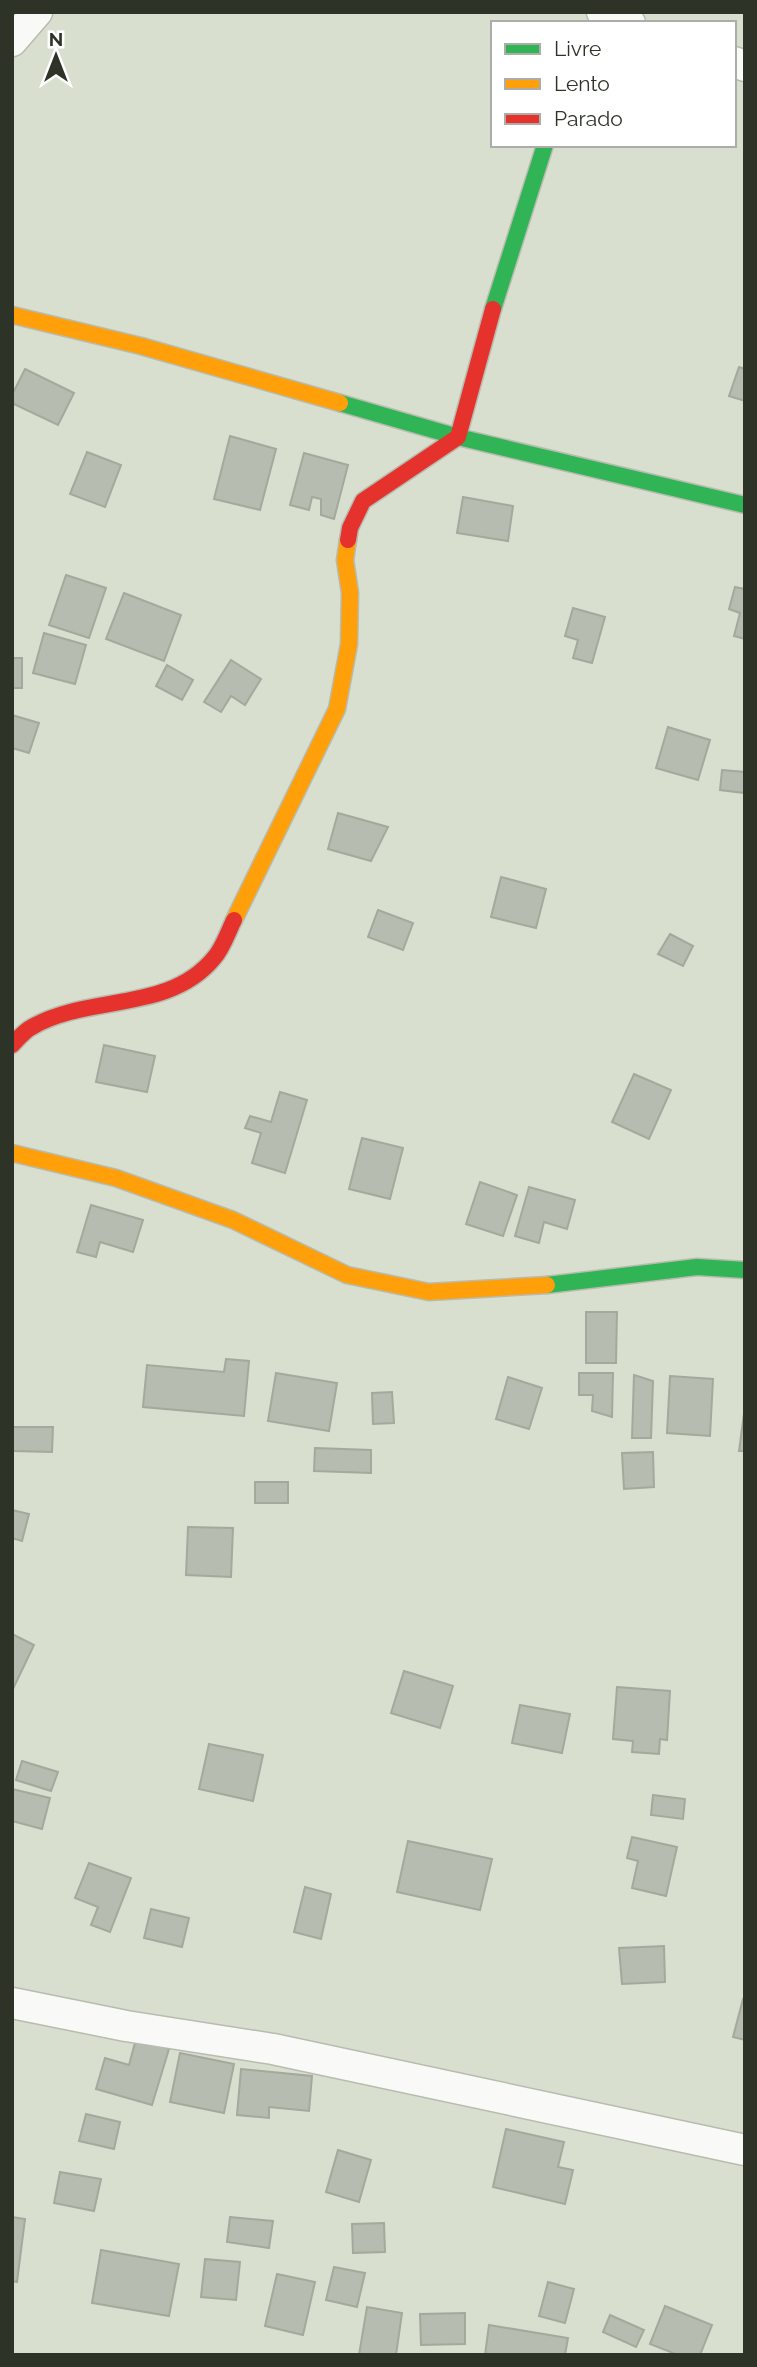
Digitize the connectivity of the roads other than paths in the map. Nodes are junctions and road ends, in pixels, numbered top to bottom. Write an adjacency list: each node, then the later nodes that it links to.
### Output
1 (37, 12): 4 (street)
2 (603, 12): 3 (street)
3 (625, 21)
4 (12, 41)
5 (544, 147): 7 (street)
6 (12, 315): 7 (street)
7 (458, 437): 8 (street); 9 (street)
8 (745, 505)
9 (12, 1045)
10 (12, 1153): 11 (street)
11 (745, 1270)
12 (12, 2003): 13 (street)
13 (745, 2150)

